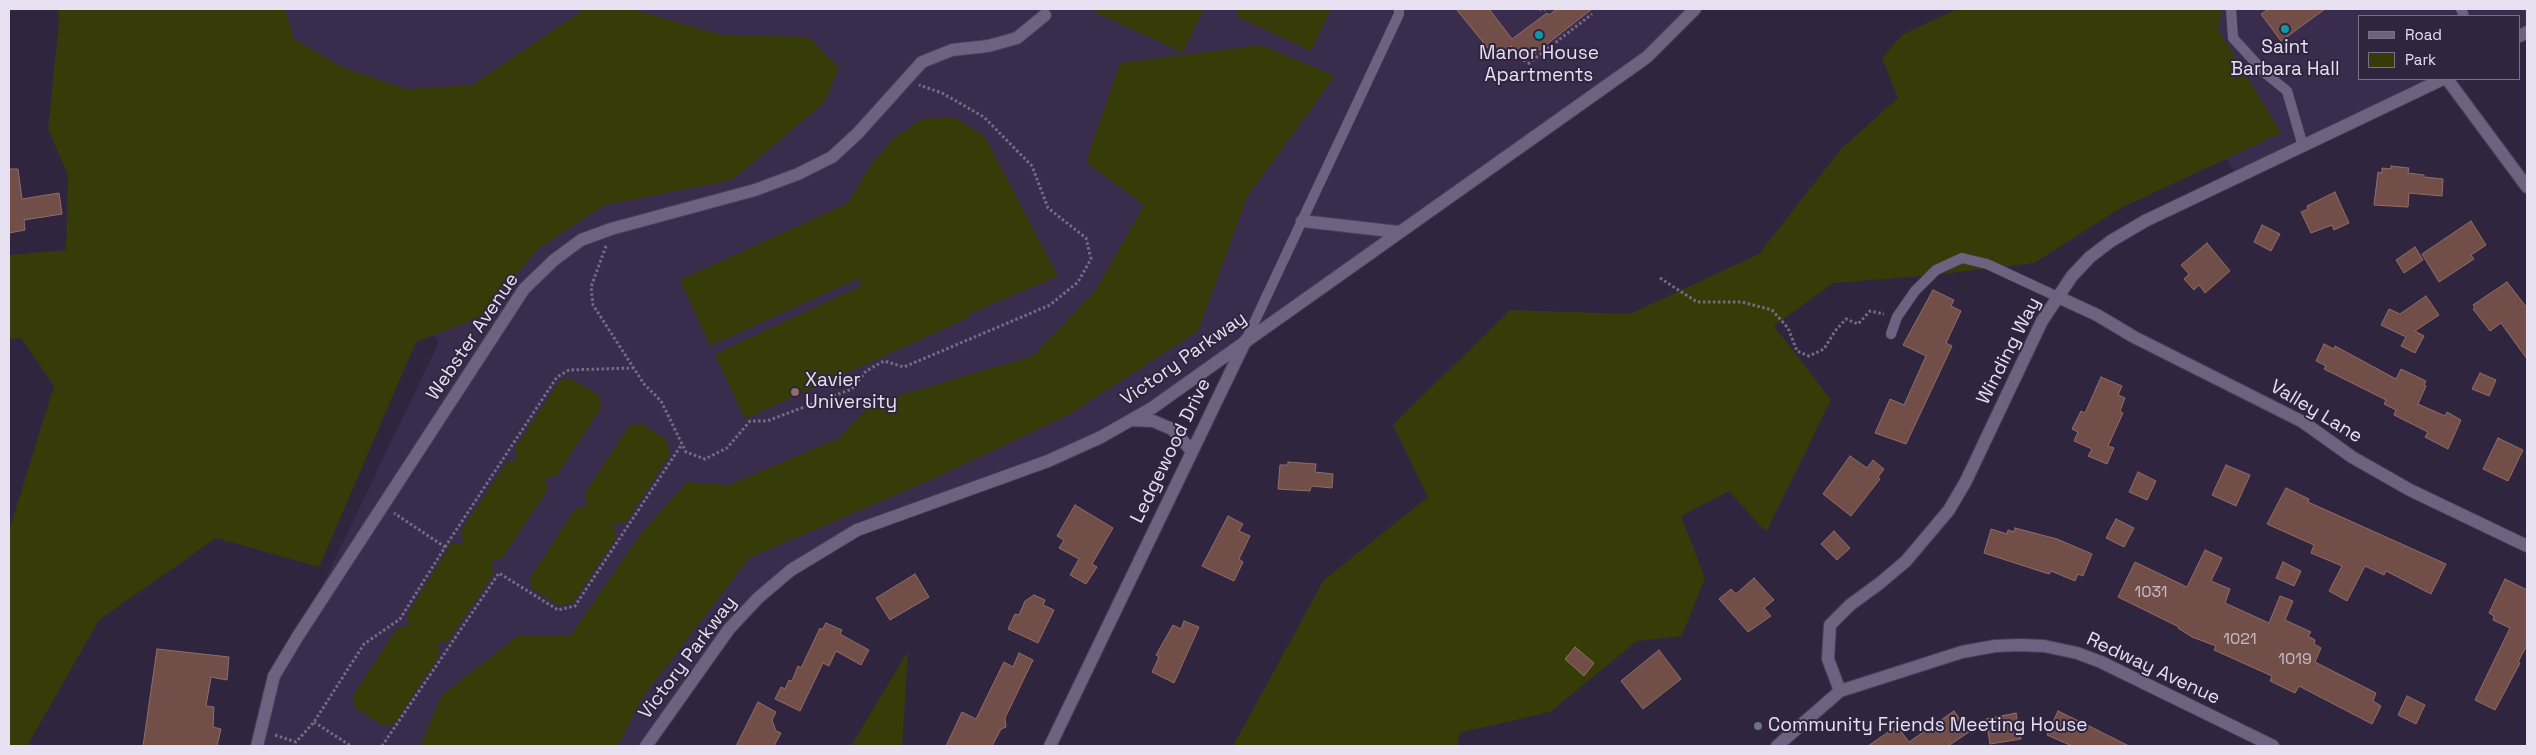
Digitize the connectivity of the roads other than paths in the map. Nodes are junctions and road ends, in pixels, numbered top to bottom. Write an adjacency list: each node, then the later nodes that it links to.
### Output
1 (1399, 9): 9 (lane, Ledgewood Drive)
2 (1695, 9): 10 (street, Victory Parkway)
3 (2231, 9): 7 (lane)
4 (1047, 12): 18 (street, Webster Avenue)
5 (2443, 80): 7 (street, Winding Way)
6 (2446, 80): 8 (street)
7 (2303, 146): 11 (street, Winding Way)
8 (2527, 187)
9 (1302, 221): 10 (street); 13 (lane, Ledgewood Drive)
10 (1399, 232): 13 (street, Victory Parkway)
11 (2058, 297): 12 (lane); 16 (street, Valley Lane); 17 (street, Winding Way)
12 (1891, 334)
13 (1246, 340): 14 (street, Victory Parkway); 15 (street, Ledgewood Drive)
14 (1130, 420): 15 (street); 19 (street, Victory Parkway)
15 (1192, 452): 20 (street, Ledgewood Drive)
16 (2527, 546)
17 (1840, 691): 21 (street); 22 (street, Redway Avenue)
18 (257, 746)
19 (646, 746)
20 (1050, 746)
21 (1777, 746)
22 (2272, 746)

